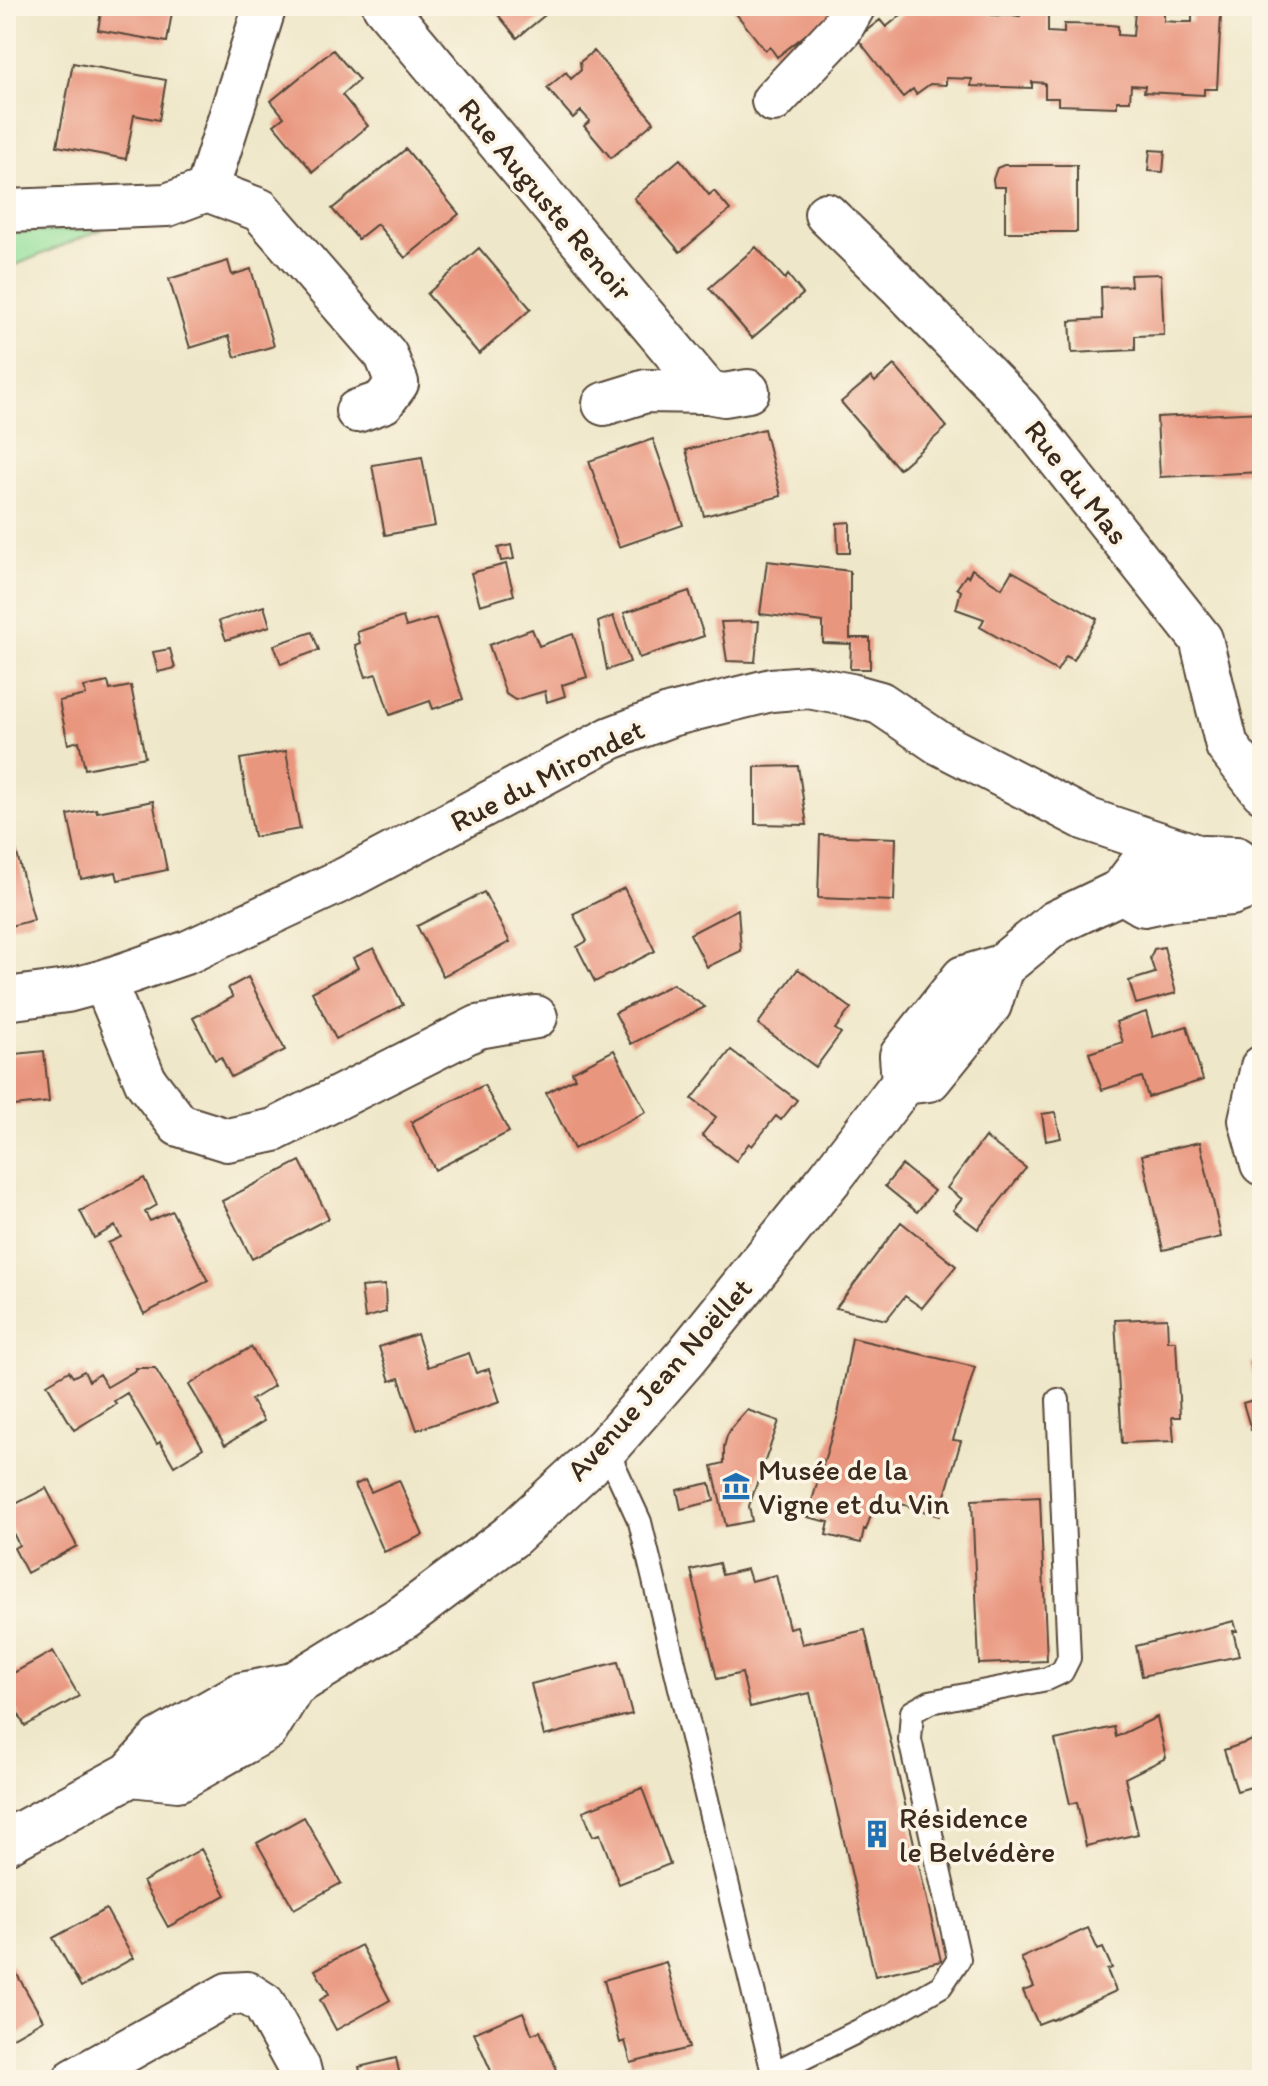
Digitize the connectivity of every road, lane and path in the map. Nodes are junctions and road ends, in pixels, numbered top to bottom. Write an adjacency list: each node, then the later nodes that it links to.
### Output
1 (265, 6): 5 (street)
2 (384, 6): 8 (street, Rue Auguste Renoir)
3 (854, 6): 4 (street)
4 (773, 101)
5 (207, 190): 6 (street); 9 (street)
6 (6, 211)
7 (826, 214): 10 (street, Rue du Mas)
8 (604, 404)
9 (357, 411)
10 (1262, 791)
11 (1086, 819): 12 (street, Rue du Mirondet); 14 (street, Rue du Mirondet); 15 (street, Rue du Mirondet)
12 (1203, 858): 13 (main road, Avenue Jean Noëllet); 14 (main road, Avenue Jean Noëllet)
13 (1262, 880): 14 (main road, Avenue Jean Noëllet)
14 (1122, 891): 21 (main road, Avenue Jean Noëllet)
15 (104, 981): 16 (street, Rue du Mirondet); 17 (street)
16 (6, 999)
17 (536, 1017)
18 (1262, 1067): 19 (street)
19 (1262, 1164)
20 (1058, 1400): 21 (lane)
21 (606, 1448): 22 (main road, Avenue Jean Noëllet)
22 (6, 1842)
23 (74, 2080): 24 (street)
24 (302, 2080)

